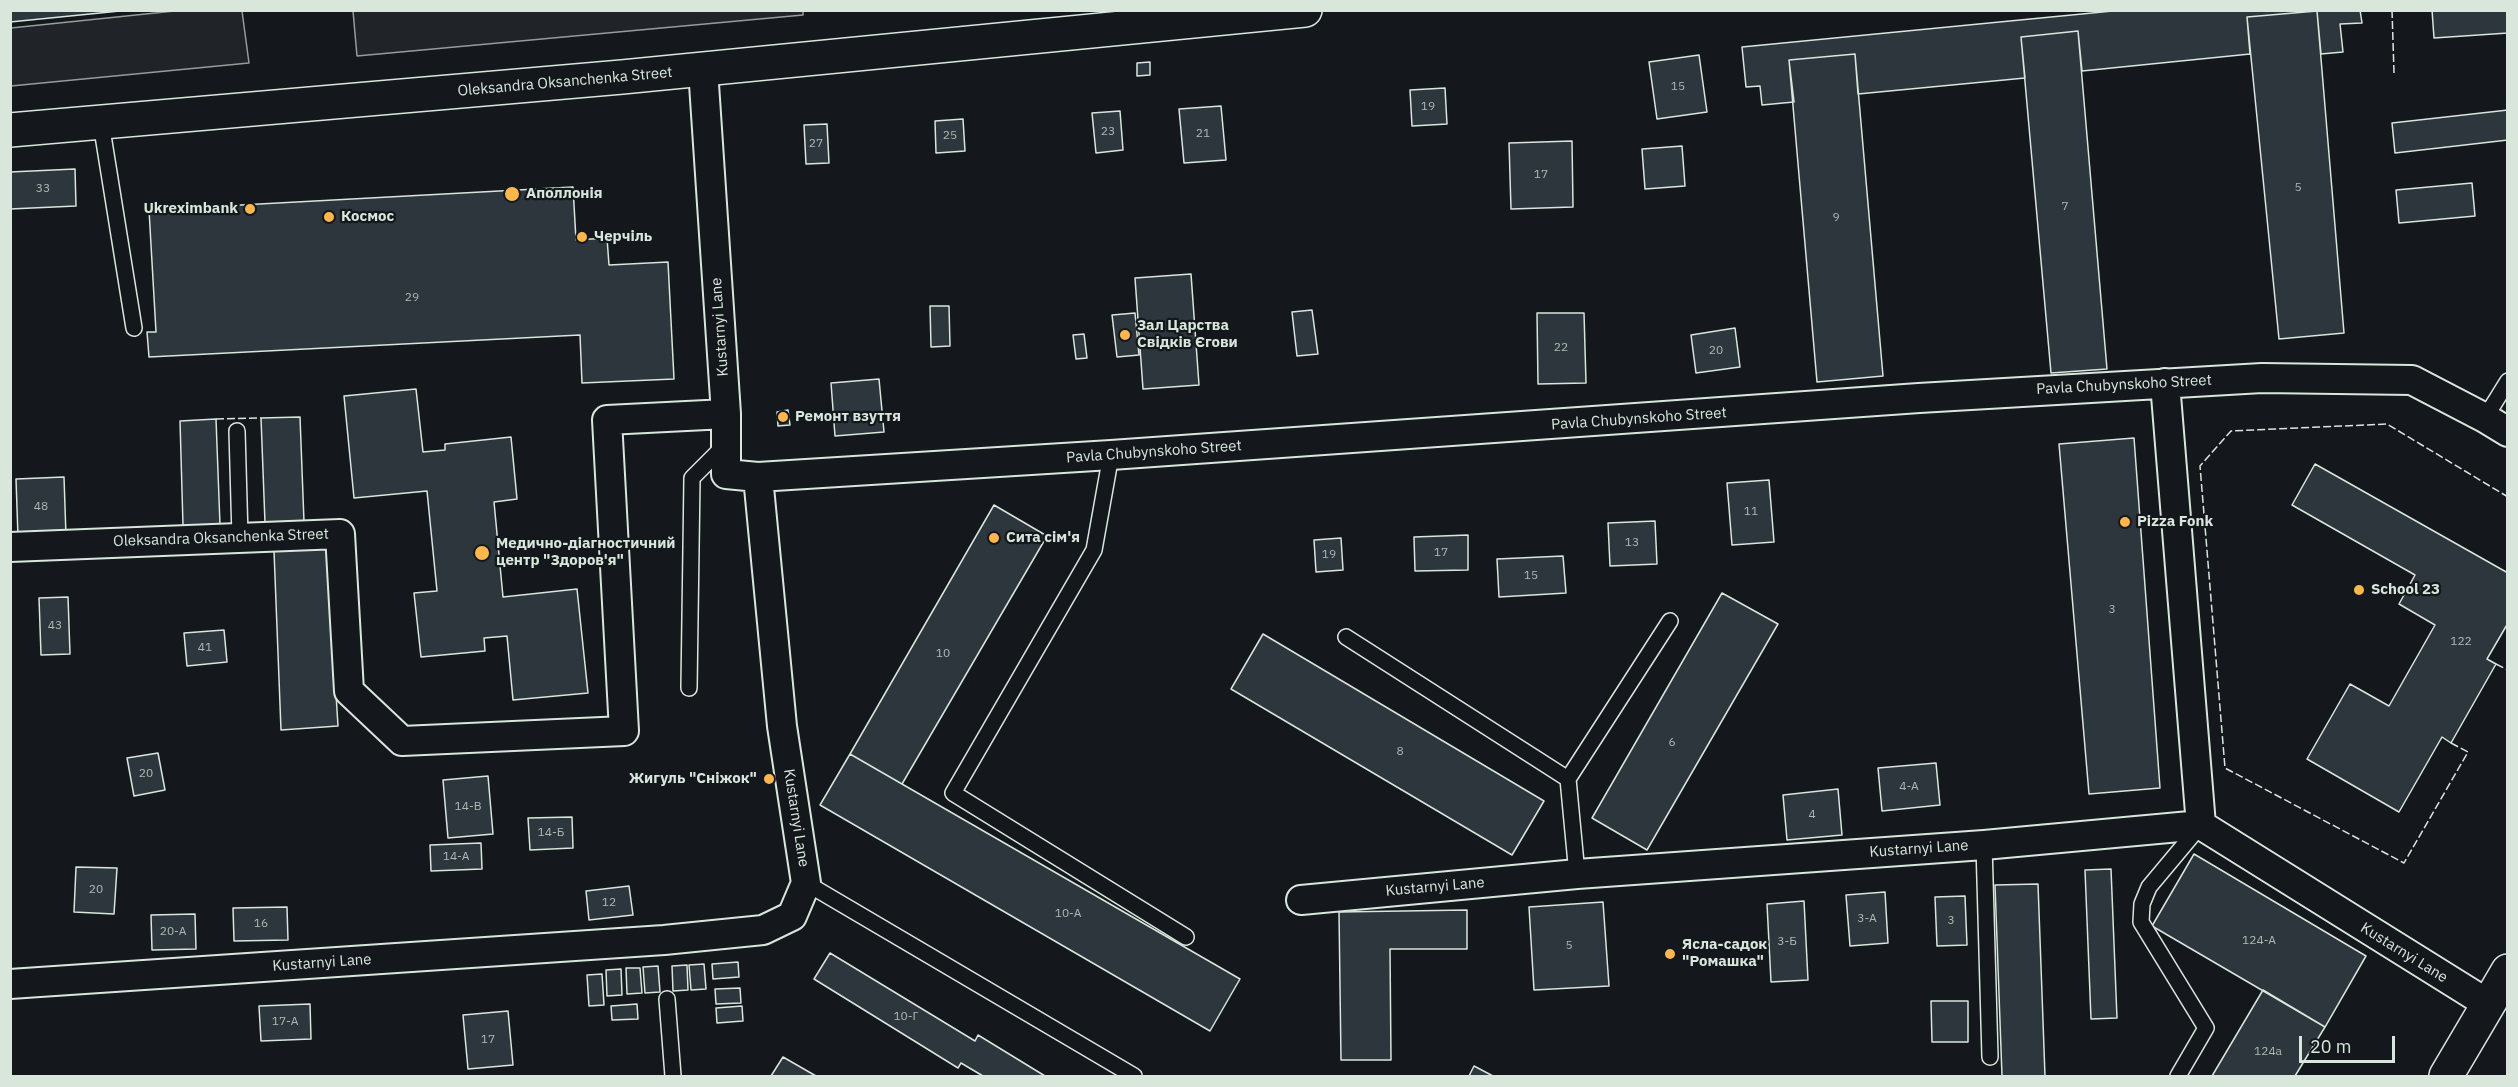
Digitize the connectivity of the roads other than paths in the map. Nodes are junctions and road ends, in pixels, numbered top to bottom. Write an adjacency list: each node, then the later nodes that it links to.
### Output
1 (1305, 10): 2 (main road, Oleksandra Oksanchenka Street)
2 (1118, 20): 3 (main road, Oleksandra Oksanchenka Street)
3 (703, 69): 4 (main road, Oleksandra Oksanchenka Street); 9 (street, Kustarnyi Lane)
4 (100, 123): 5 (main road, Oleksandra Oksanchenka Street); 6 (lane)
5 (10, 130)
6 (134, 328)
7 (2508, 381): 10 (lane)
8 (2164, 382): 10 (street, Pavla Chubynskoho Street); 13 (street, Pavla Chubynskoho Street); 21 (street)
9 (726, 414): 12 (street, Kustarnyi Lane); 15 (street, Oleksandra Oksanchenka Street)
10 (2496, 425)
11 (237, 431): 15 (lane)
12 (726, 444): 14 (street, Kustarnyi Lane); 19 (lane)
13 (1111, 455): 14 (street, Pavla Chubynskoho Street); 26 (lane)
14 (758, 477): 24 (street, Kustarnyi Lane)
15 (240, 537): 16 (street, Oleksandra Oksanchenka Street)
16 (10, 547)
17 (1670, 621): 20 (lane)
18 (1346, 637): 20 (lane)
19 (689, 688)
20 (1568, 779): 23 (lane)
21 (2201, 825): 22 (street, Kustarnyi Lane); 30 (street, Kustarnyi Lane); 34 (lane)
22 (1984, 844): 23 (street, Kustarnyi Lane); 31 (lane)
23 (1577, 874): 25 (street, Kustarnyi Lane)
24 (806, 883): 28 (street, Kustarnyi Lane); 33 (lane)
25 (1301, 900)
26 (1186, 937)
27 (2508, 971): 30 (main road)
28 (10, 984)
29 (668, 999): 32 (lane)
30 (2488, 1004): 35 (main road)
31 (1990, 1057)
32 (673, 1077)
33 (1134, 1077)
34 (2178, 1077)
35 (2446, 1077)

